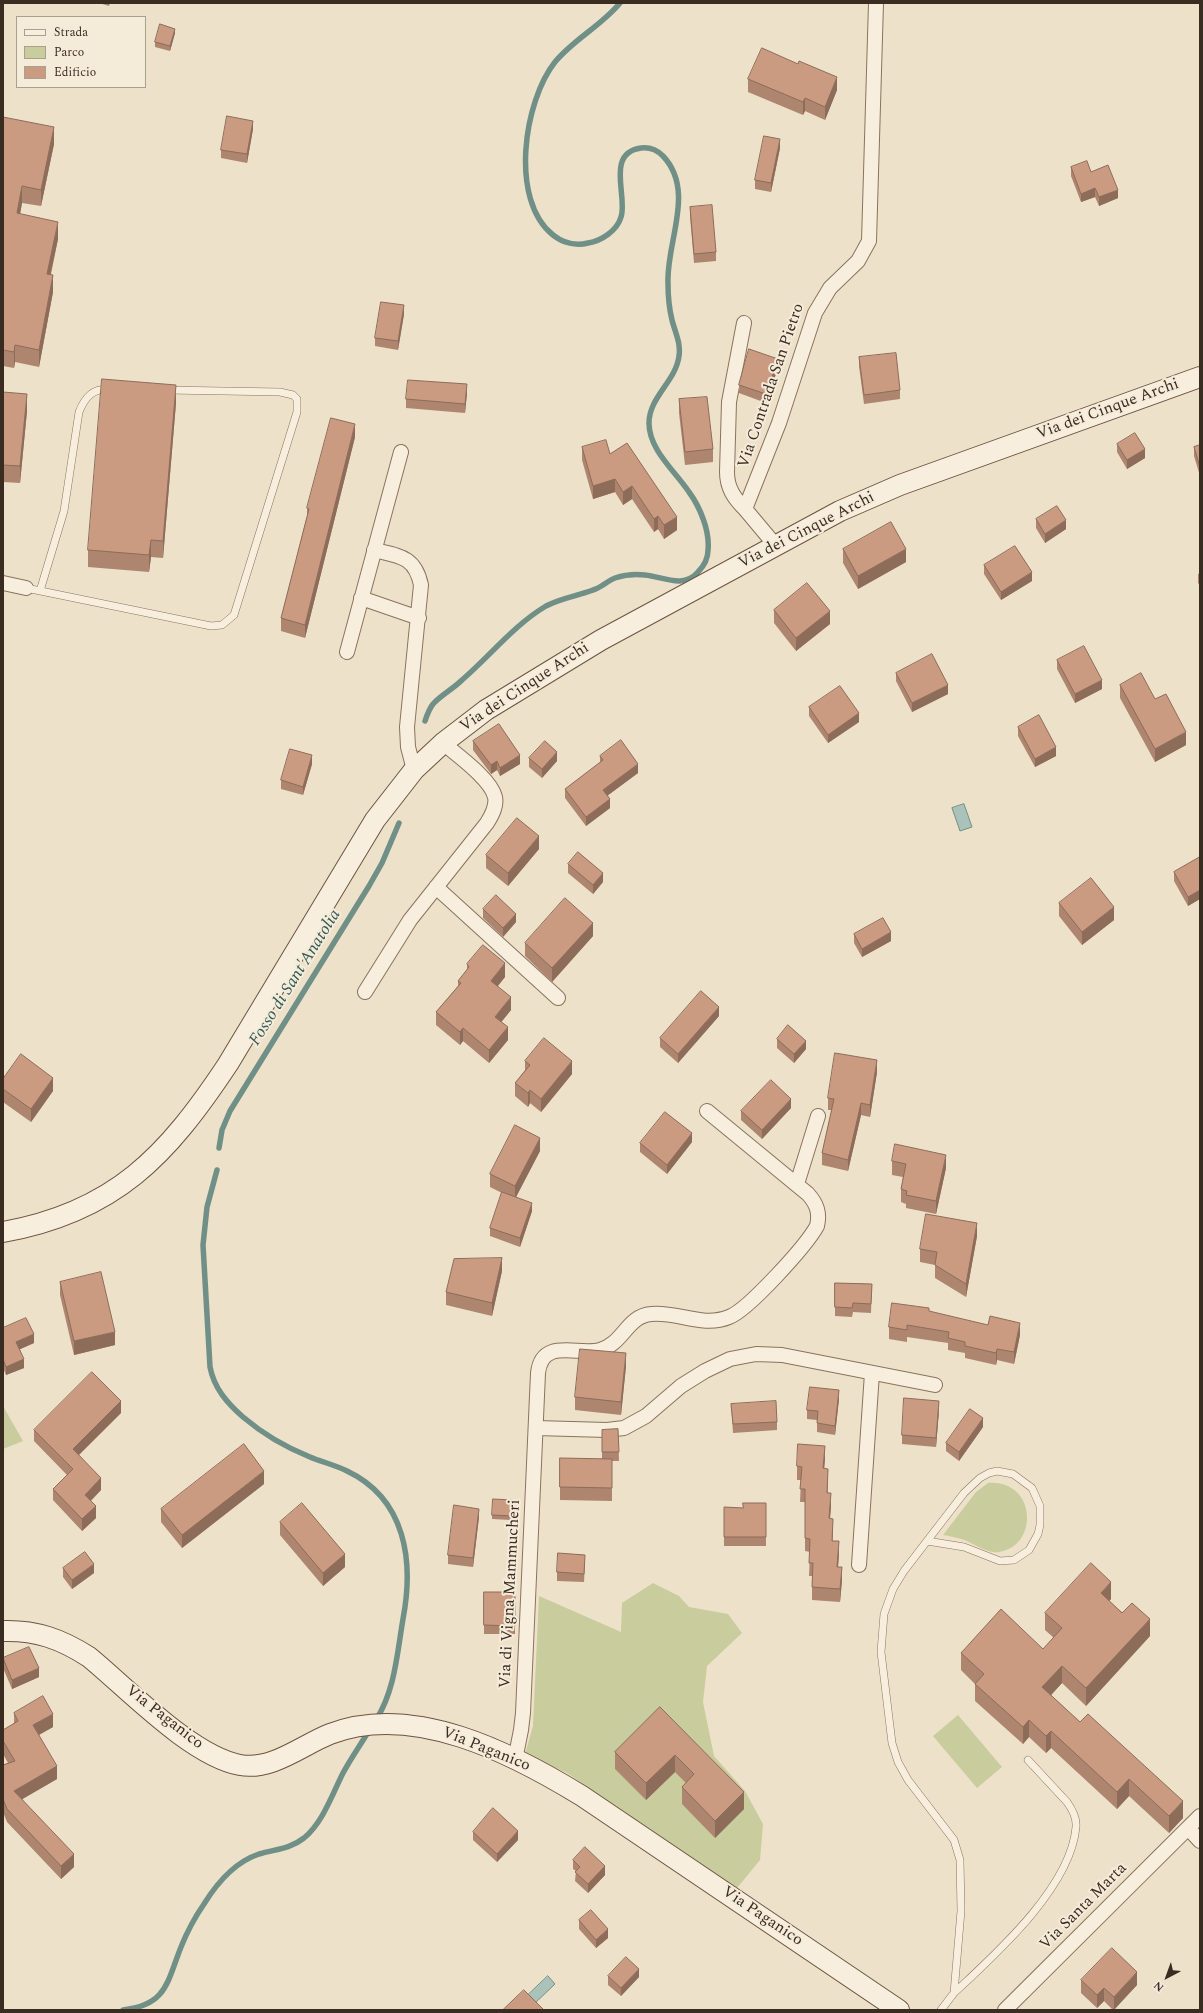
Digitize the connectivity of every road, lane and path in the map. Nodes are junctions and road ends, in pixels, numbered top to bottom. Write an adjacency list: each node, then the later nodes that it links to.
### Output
1 (876, 3): 7 (street, Via Contrada San Pietro)
2 (744, 323): 7 (street)
3 (1200, 377): 8 (main road, Via dei Cinque Archi)
4 (121, 389): 12 (lane)
5 (160, 390): 12 (lane)
6 (401, 452): 9 (street)
7 (745, 509): 8 (street)
8 (776, 546): 16 (main road, Via dei Cinque Archi)
9 (374, 550): 13 (street); 14 (street)
10 (3, 583): 11 (street)
11 (26, 588): 12 (lane)
12 (40, 591)
13 (361, 598): 14 (street); 15 (street)
14 (418, 618): 17 (street)
15 (346, 652)
16 (443, 743): 17 (main road, Via dei Cinque Archi); 18 (street, Via dei Cinque Archi)
17 (414, 770): 24 (main road, Via dei Cinque Archi)
18 (436, 887): 19 (street, Via dei Cinque Archi); 20 (street)
19 (365, 992)
20 (558, 998)
21 (707, 1111): 23 (street, Via di Vigna Mammucheri)
22 (818, 1116): 23 (street)
23 (798, 1184): 27 (street, Via di Vigna Mammucheri)
24 (3, 1232)
25 (872, 1373): 26 (street); 27 (street); 29 (street)
26 (935, 1385)
27 (536, 1428): 31 (street, Via di Vigna Mammucheri)
28 (927, 1541): 28 (lane); 36 (lane)
29 (860, 1565)
30 (3, 1631): 31 (main road, Via Paganico)
31 (515, 1760): 37 (main road, Via Paganico)
32 (1028, 1760): 36 (lane)
33 (1200, 1816): 34 (street, Via Santa Marta)
34 (1188, 1828): 35 (street); 39 (street, Via Santa Marta)
35 (1200, 1841)
36 (954, 1993): 38 (lane)
37 (899, 2010)
38 (941, 2010)
39 (1005, 2010)

